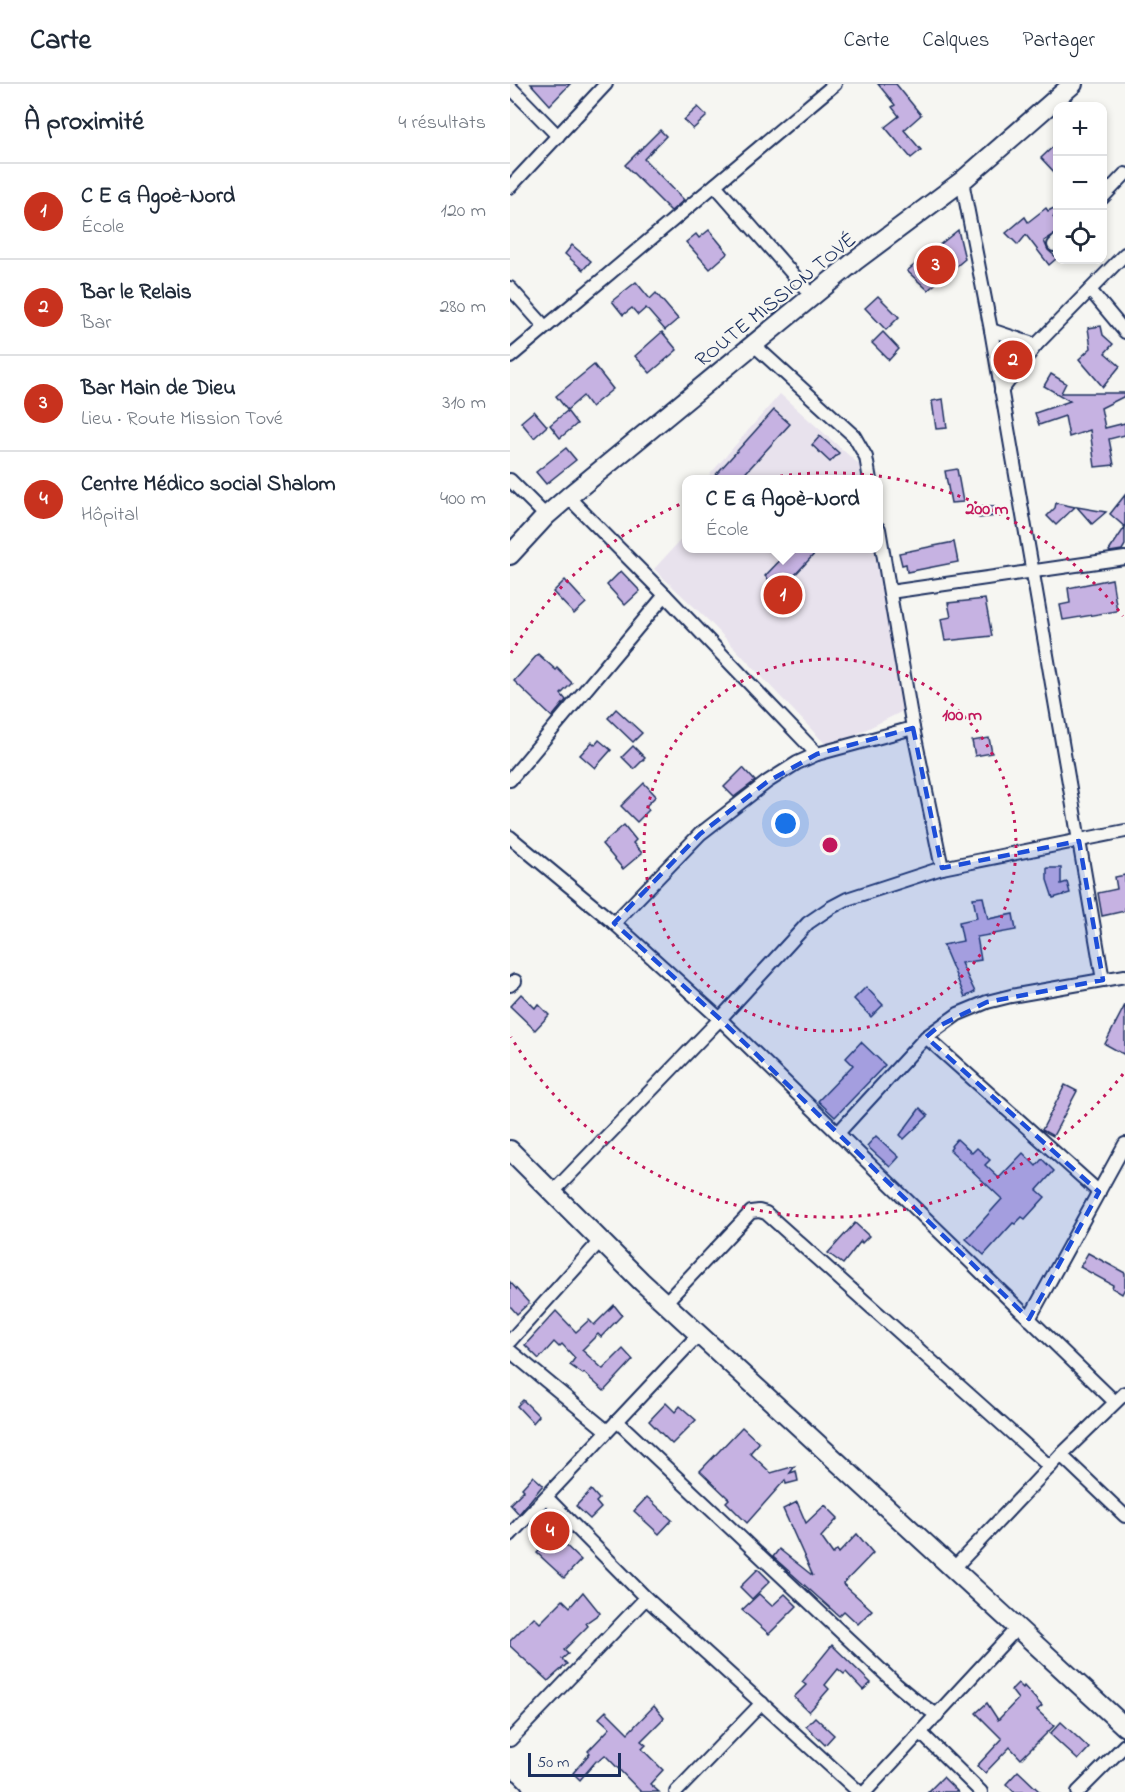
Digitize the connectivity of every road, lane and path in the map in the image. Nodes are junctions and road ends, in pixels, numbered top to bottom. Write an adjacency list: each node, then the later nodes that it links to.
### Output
1 (606, 84): 5 (street)
2 (835, 84): 8 (street)
3 (1073, 84): 7 (street, ROUTE MISSION TOVÉ)
4 (510, 87): 5 (street)
5 (558, 136): 9 (street)
6 (1125, 174): 10 (street)
7 (962, 181): 14 (street, ROUTE MISSION TOVÉ); 16 (street)
8 (715, 185): 14 (street); 15 (street)
9 (510, 187)
10 (1107, 193)
11 (1125, 254): 13 (street)
12 (510, 288): 15 (street)
13 (1090, 290): 17 (street); 19 (street)
14 (812, 296): 18 (street, ROUTE MISSION TOVÉ)
15 (545, 327): 20 (street)
16 (991, 330): 19 (street); 21 (street)
17 (1125, 332)
18 (754, 345): 22 (street); 24 (street, ROUTE MISSION TOVÉ)
19 (1036, 345): 21 (street)
20 (510, 357)
21 (1001, 391): 29 (street)
22 (869, 475)
23 (510, 480): 25 (street)
24 (567, 497): 25 (street, ROUTE MISSION TOVÉ); 31 (street)
25 (546, 516): 27 (street, ROUTE MISSION TOVÉ)
26 (883, 552): 30 (street)
27 (510, 555)
28 (1125, 558): 29 (street)
29 (1033, 572): 30 (street); 37 (street)
30 (890, 592): 32 (street)
31 (665, 595): 33 (street); 34 (street)
32 (913, 728): 33 (street); 38 (street)
33 (816, 754): 39 (street)
34 (510, 780)
35 (1125, 831): 37 (street)
36 (510, 837): 39 (street)
37 (1079, 841): 38 (street); 41 (street)
38 (942, 868): 42 (street)
39 (614, 923): 42 (street)
40 (1125, 976): 41 (street)
41 (1103, 980): 43 (street)
42 (720, 1019): 44 (street); 47 (street)
43 (926, 1037): 44 (street); 48 (street)
44 (838, 1133): 51 (street)
45 (1125, 1144): 48 (street)
46 (510, 1150): 47 (street)
47 (553, 1192): 49 (street)
48 (1099, 1192): 51 (street)
49 (600, 1241): 50 (street); 53 (street)
50 (665, 1303): 52 (street); 60 (street)
51 (1029, 1319): 56 (street)
52 (699, 1334): 57 (street); 64 (street)
53 (510, 1341)
54 (510, 1351): 58 (street)
55 (1125, 1393): 56 (street)
56 (1115, 1402): 59 (street)
57 (617, 1421): 58 (street); 68 (street)
58 (607, 1431): 61 (street)
59 (1061, 1455): 60 (street); 62 (street)
60 (1050, 1467): 64 (street)
61 (546, 1497): 63 (street); 65 (street)
62 (1125, 1516)
63 (510, 1535)
64 (953, 1569): 66 (street)
65 (646, 1598): 67 (street); 71 (street)
66 (1017, 1628): 68 (street); 69 (street)
67 (762, 1703): 75 (street); 76 (street)
68 (937, 1714): 70 (street)
69 (1125, 1727)
70 (921, 1733): 77 (street); 78 (street)
71 (510, 1740)
72 (1125, 1745): 79 (street)
73 (510, 1786): 74 (street)
74 (516, 1792)
75 (676, 1792)
76 (859, 1792)
77 (865, 1792)
78 (981, 1792)
79 (1078, 1792)

